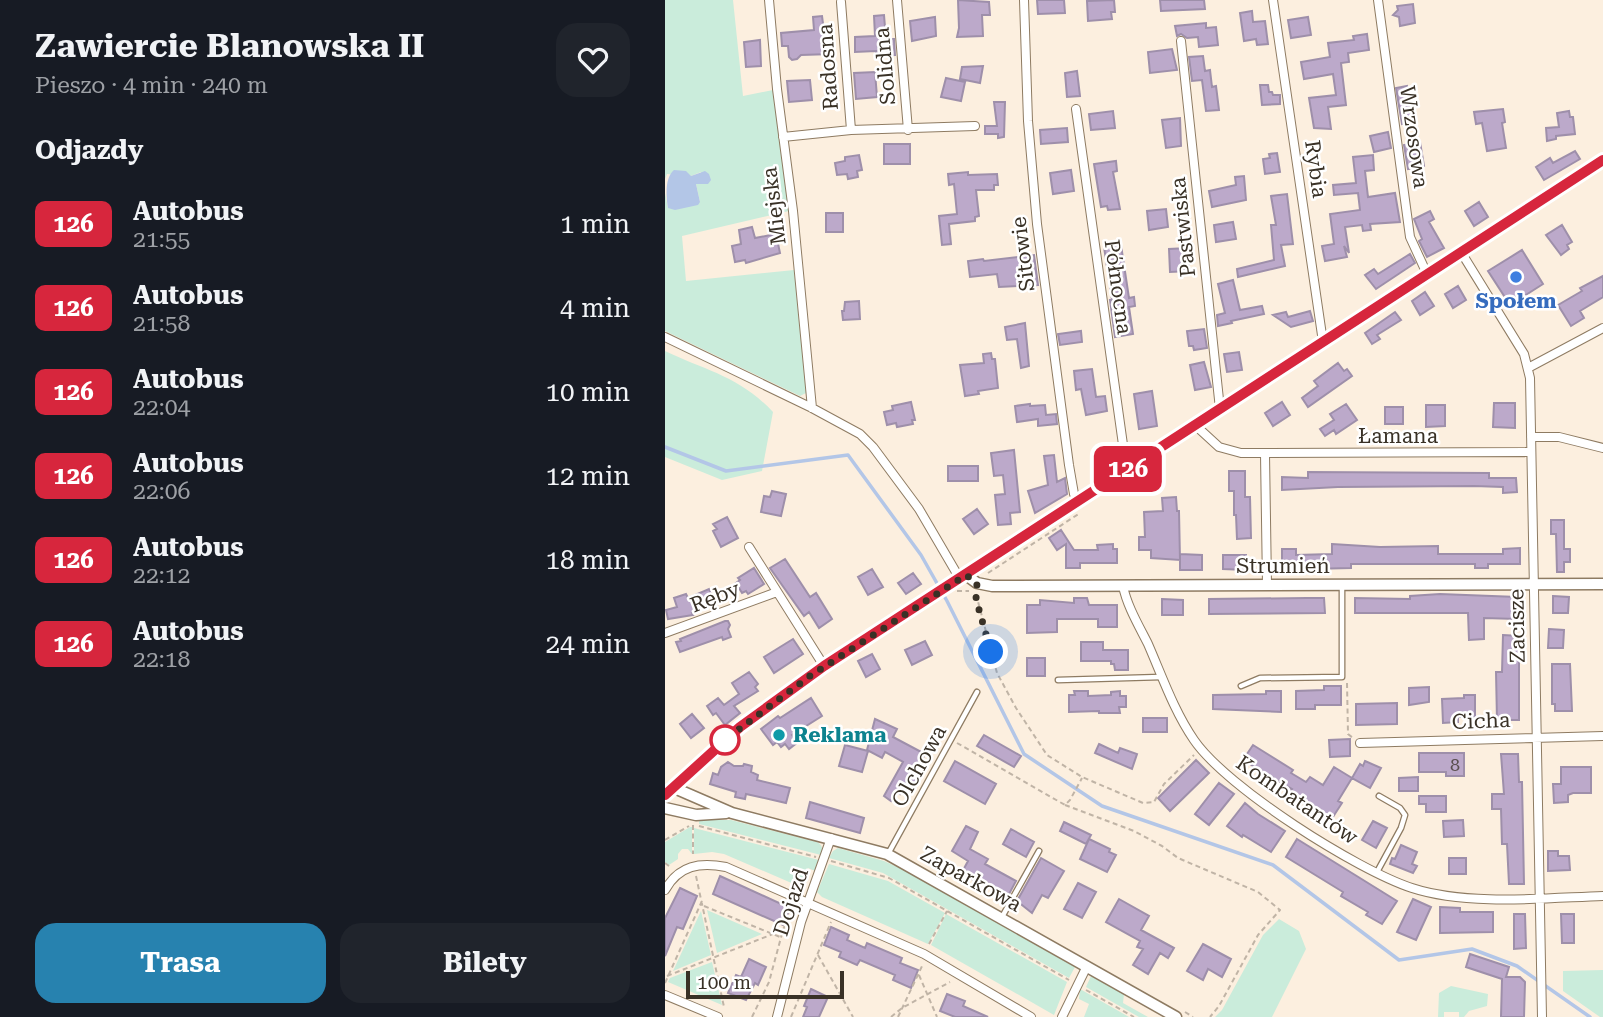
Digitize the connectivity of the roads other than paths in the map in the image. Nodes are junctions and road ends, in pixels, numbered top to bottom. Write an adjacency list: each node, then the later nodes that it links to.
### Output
1 (769, 0): 12 (street, Miejska)
2 (897, 0): 11 (street, Solidna)
3 (1024, 0): 28 (street, Sitowie)
4 (1273, 0): 18 (street, Rybia)
5 (1378, 0): 15 (street, Wrzosowa)
6 (841, 2): 10 (street, Radosna)
7 (1181, 41): 21 (street, Pastwiska)
8 (1076, 109): 27 (street, Północna)
9 (975, 126): 11 (street, Solidna)
10 (851, 130): 11 (street, Solidna); 12 (street, Solidna)
11 (908, 130)
12 (783, 137): 20 (street, Miejska)
13 (1603, 160): 14 (street)
14 (1461, 252): 15 (street); 19 (street, Zacisze)
15 (1427, 274): 18 (street)
16 (1603, 328): 19 (street)
17 (665, 337): 20 (street)
18 (1323, 342): 21 (street)
19 (1528, 368): 23 (street, Zacisze)
20 (812, 408): 30 (street)
21 (1220, 409): 22 (street)
22 (1195, 425): 26 (street, Łamana); 27 (street)
23 (1531, 437): 24 (street); 25 (street, Zacisze)
24 (1603, 448)
25 (1531, 452): 26 (street, Łamana); 31 (street, Zacisze)
26 (1265, 454): 34 (street)
27 (1129, 468): 28 (street)
28 (1078, 502): 30 (street)
29 (749, 547): 36 (street, Ręby)
30 (963, 577): 35 (street, Strumień); 38 (street)
31 (1534, 583): 32 (street, Strumień); 33 (street, Strumień); 44 (street, Zacisze)
32 (1342, 584): 34 (street, Strumień); 41 (lane)
33 (1603, 584)
34 (1267, 585): 35 (street, Strumień)
35 (1122, 586): 39 (street, Kombatantów)
36 (777, 592): 37 (street, Ręby); 38 (street, Ręby)
37 (665, 633)
38 (824, 666): 46 (street)
39 (1162, 677): 40 (lane); 53 (street, Kombatantów)
40 (1058, 680)
41 (1241, 686)
42 (978, 692): 52 (lane, Olchowa)
43 (1603, 736): 44 (street, Cicha)
44 (1536, 737): 45 (street, Cicha); 56 (street, Zacisze)
45 (1360, 743)
46 (667, 789): 49 (street, Zaparkowa)
47 (1379, 796): 53 (lane)
48 (665, 808): 49 (street, Zaparkowa)
49 (732, 813): 50 (street, Zaparkowa)
50 (831, 838): 52 (street, Zaparkowa); 57 (street, Dojazd)
51 (1039, 851): 58 (lane)
52 (887, 855): 58 (street, Zaparkowa)
53 (1376, 873): 56 (street, Kombatantów)
54 (665, 890): 57 (street)
55 (1603, 896): 56 (street, Kombatantów)
56 (1539, 898): 66 (street, Zacisze)
57 (808, 904): 62 (street, Dojazd); 63 (street)
58 (1001, 918): 59 (street, Zaparkowa)
59 (1087, 966): 64 (street); 65 (street, Zaparkowa)
60 (665, 995): 61 (street)
61 (718, 1017)
62 (777, 1017)
63 (1031, 1017)
64 (1062, 1017)
65 (1176, 1017)
66 (1542, 1017)

